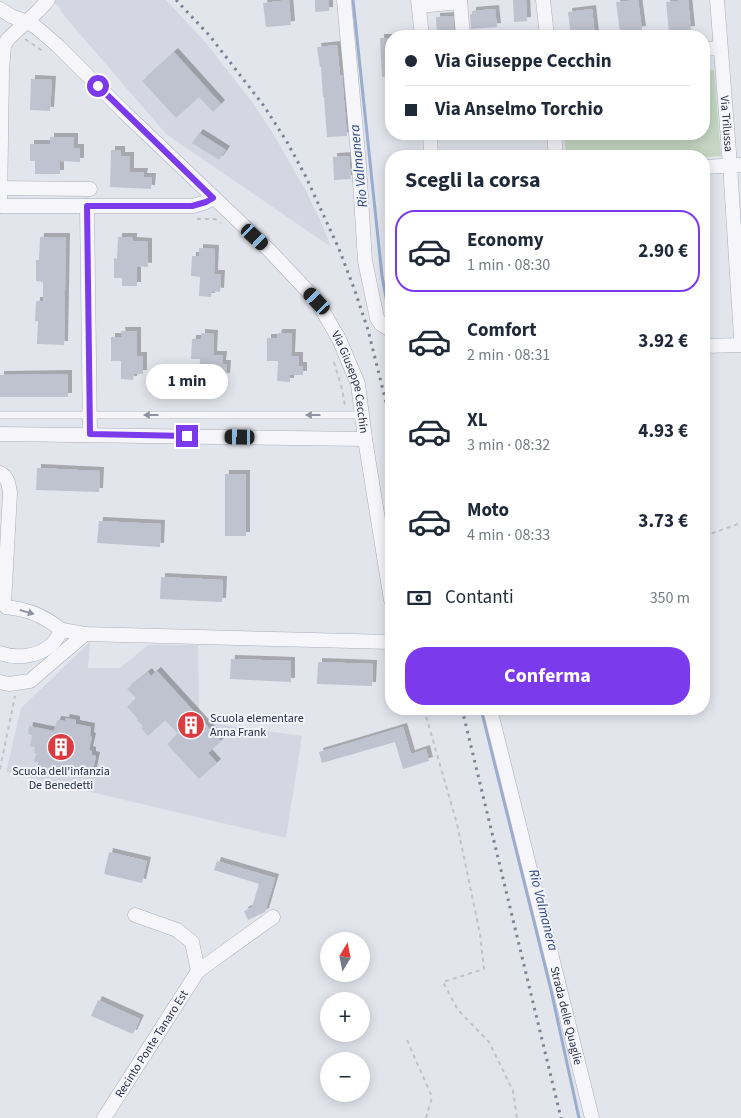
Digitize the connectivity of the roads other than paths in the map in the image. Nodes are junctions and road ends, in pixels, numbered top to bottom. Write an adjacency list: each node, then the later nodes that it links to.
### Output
1 (48, 0): 8 (street)
2 (344, 0): 21 (street)
3 (544, 0): 11 (street)
4 (717, 0): 12 (street, Via Trilussa)
5 (460, 1): 6 (street); 10 (street)
6 (419, 3): 9 (street)
7 (0, 9): 8 (street, Via Giuseppe Cecchin)
8 (27, 22): 16 (street); 18 (street, Via Giuseppe Cecchin)
9 (421, 30)
10 (462, 30)
11 (546, 30)
12 (720, 48): 13 (street); 14 (street, Via Trilussa)
13 (710, 49)
14 (735, 165): 15 (street); 22 (street, Via Trilussa)
15 (710, 167)
16 (0, 188): 17 (street); 19 (street)
17 (90, 189)
18 (213, 198): 20 (street); 27 (street, Via Giuseppe Cecchin)
19 (0, 206): 20 (street)
20 (87, 206): 26 (street)
21 (385, 326)
22 (741, 337)
23 (741, 345): 24 (street)
24 (710, 346)
25 (0, 415): 26 (lane)
26 (90, 415): 27 (lane, one-way to 26); 29 (street)
27 (362, 415): 30 (street, Via Giuseppe Cecchin)
28 (0, 434): 29 (street)
29 (90, 434): 30 (street)
30 (365, 439): 32 (street, Via Giuseppe Cecchin)
31 (0, 473): 33 (street, one-way to 33)
32 (385, 563)
33 (62, 630): 34 (street); 36 (street)
34 (85, 634): 35 (street); 37 (street)
35 (385, 642)
36 (0, 653)
37 (0, 682)
38 (491, 715): 43 (street, Strada delle Quaglie)
39 (135, 915): 41 (street)
40 (273, 917): 41 (street, Recinto Ponte Tanaro Est)
41 (198, 971): 42 (street, Recinto Ponte Tanaro Est)
42 (104, 1118)
43 (592, 1118)

